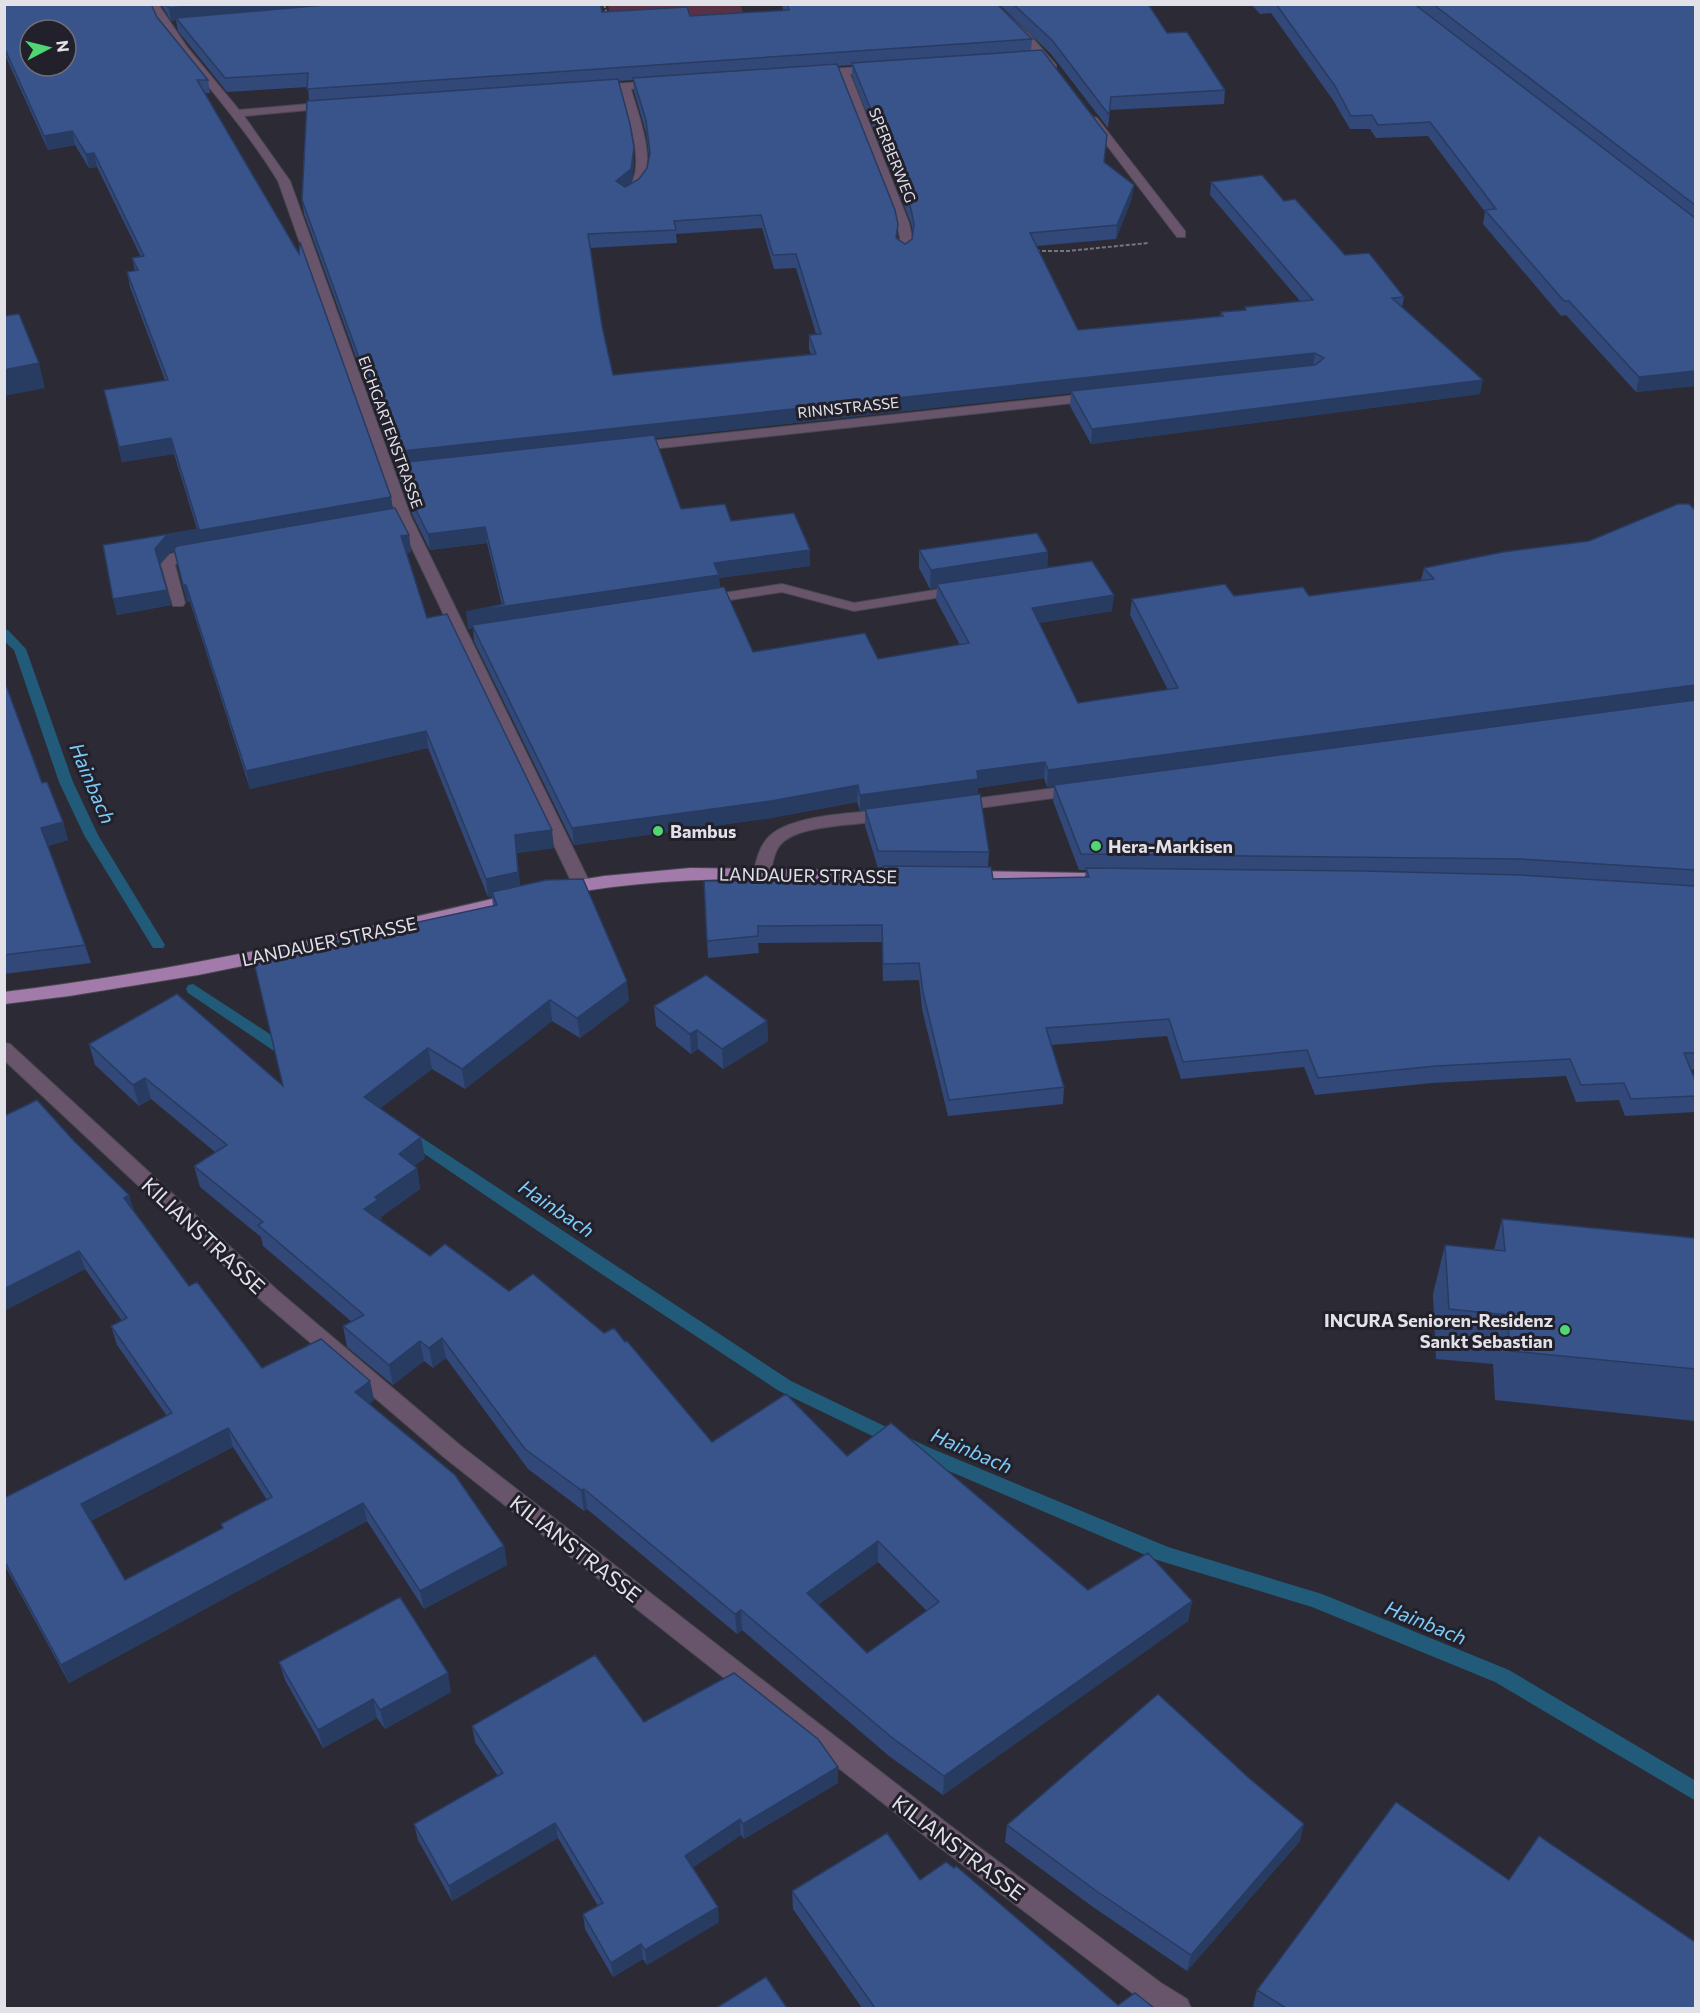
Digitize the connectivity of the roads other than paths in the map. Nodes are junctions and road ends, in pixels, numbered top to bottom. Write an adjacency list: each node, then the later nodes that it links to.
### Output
1 (153, 4): 14 (street, EICHGARTENSTRASSE)
2 (990, 4): 3 (street)
3 (1045, 57): 4 (street); 7 (street)
4 (1025, 59)
5 (889, 68): 6 (street)
6 (843, 71): 8 (street); 17 (street, SPERBERWEG)
7 (1057, 73)
8 (809, 74)
9 (671, 83): 10 (street)
10 (625, 86): 11 (street); 15 (street)
11 (589, 88)
12 (340, 105): 14 (street)
13 (1086, 111): 16 (street)
14 (237, 113): 31 (street, EICHGARTENSTRASSE)
15 (625, 195)
16 (1181, 234)
17 (904, 252)
18 (1111, 395): 19 (street, RINNSTRASSE)
19 (624, 448)
20 (207, 550): 23 (street)
21 (971, 588): 22 (street)
22 (687, 602)
23 (178, 603)
24 (1089, 788): 25 (street)
25 (947, 807)
26 (899, 813): 27 (street)
27 (761, 874): 28 (main road, LANDAUER STRASSE); 31 (main road, LANDAUER STRASSE)
28 (917, 876)
29 (953, 876): 30 (main road)
30 (1108, 878)
31 (582, 885): 32 (main road, LANDAUER STRASSE)
32 (4, 998)
33 (4, 1049): 34 (street, KILIANSTRASSE)
34 (1178, 2008)

